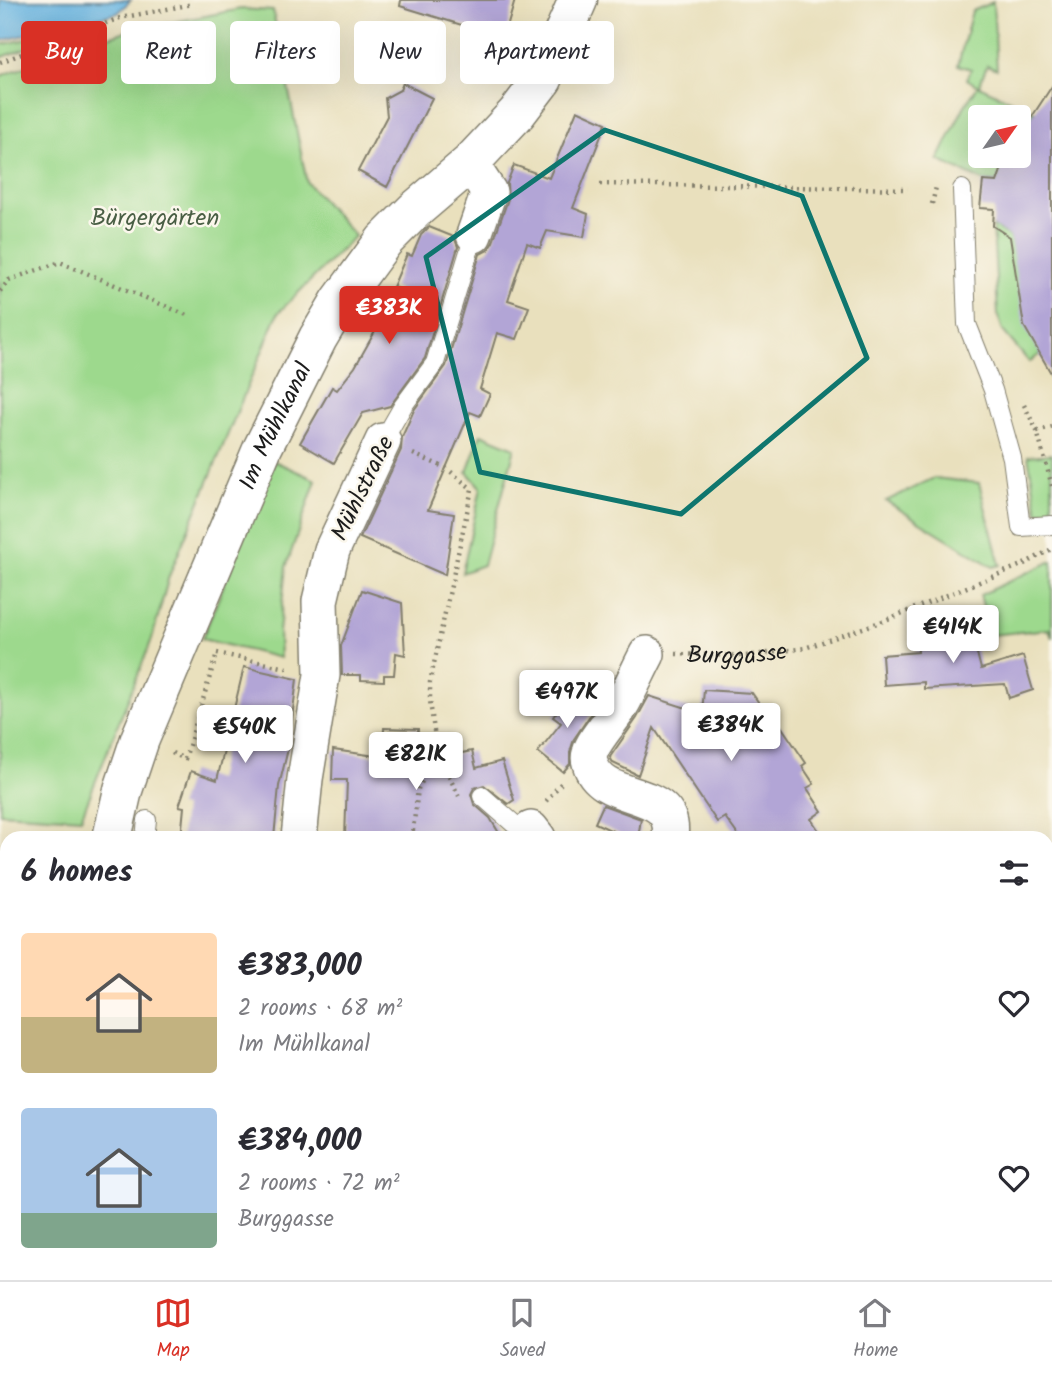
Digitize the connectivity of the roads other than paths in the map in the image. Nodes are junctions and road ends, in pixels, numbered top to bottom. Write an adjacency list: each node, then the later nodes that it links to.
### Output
1 (578, 0): 2 (street, Im Mühlkanal)
2 (470, 163): 4 (street, Mühlstraße); 10 (street, Im Mühlkanal)
3 (962, 189): 6 (lane)
4 (474, 235): 5 (lane, Mühlstraße)
5 (383, 441): 12 (street, Mühlstraße)
6 (1052, 525)
7 (647, 654): 14 (street)
8 (482, 796): 13 (lane)
9 (147, 820): 11 (lane)
10 (114, 831)
11 (146, 831)
12 (300, 831)
13 (528, 831)
14 (670, 831)

